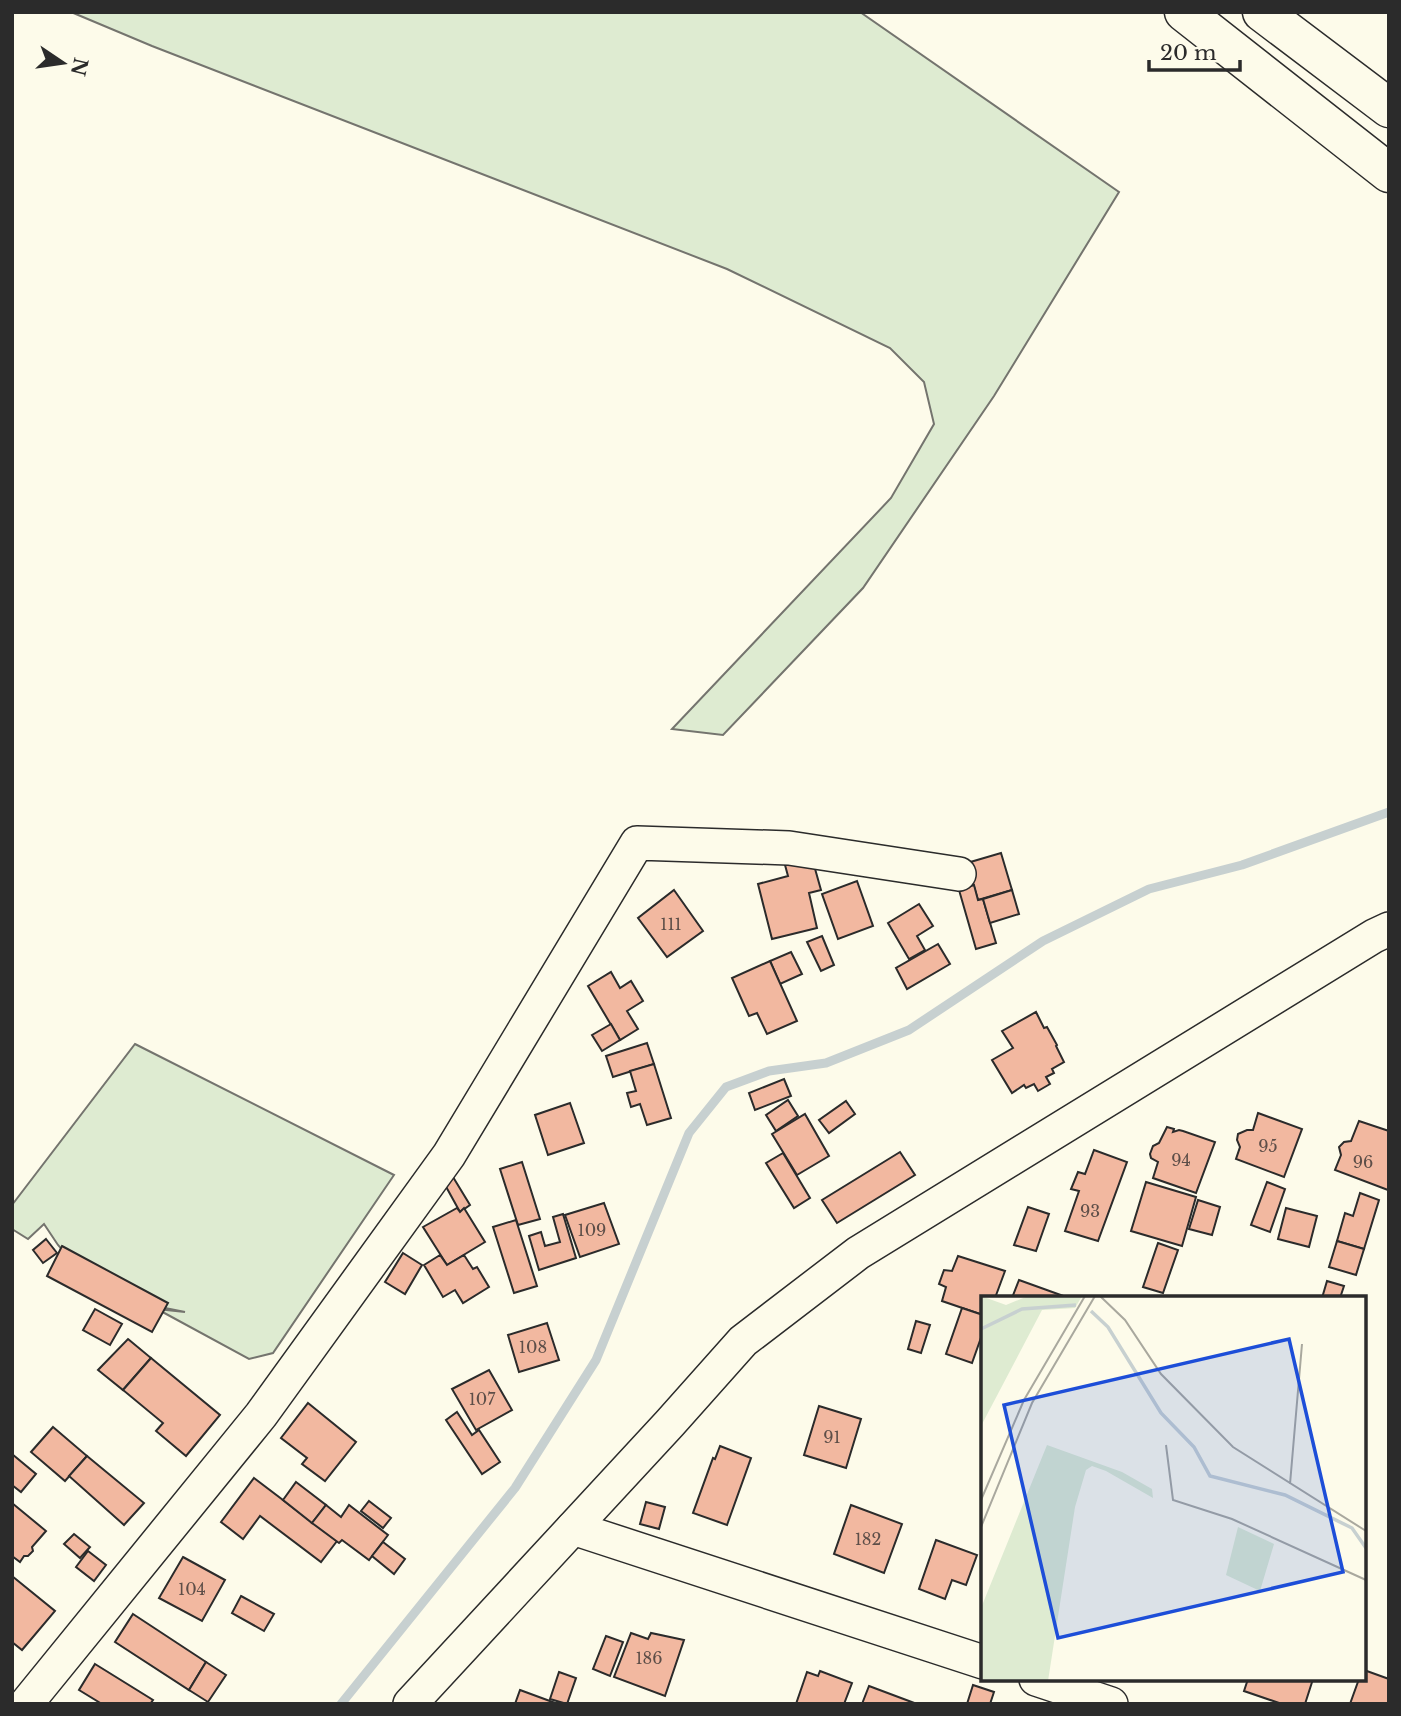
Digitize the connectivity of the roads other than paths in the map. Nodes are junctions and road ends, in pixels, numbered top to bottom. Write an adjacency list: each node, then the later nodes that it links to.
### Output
1 (1184, 12): 4 (highway)
2 (1262, 12): 3 (highway)
3 (1389, 108)
4 (1389, 173)
5 (959, 874): 10 (street)
6 (1389, 929): 7 (street)
7 (573, 1528): 8 (street); 11 (street)
8 (981, 1661)
9 (1042, 1681): 12 (street)
10 (26, 1704)
11 (410, 1704)
12 (1111, 1704)

